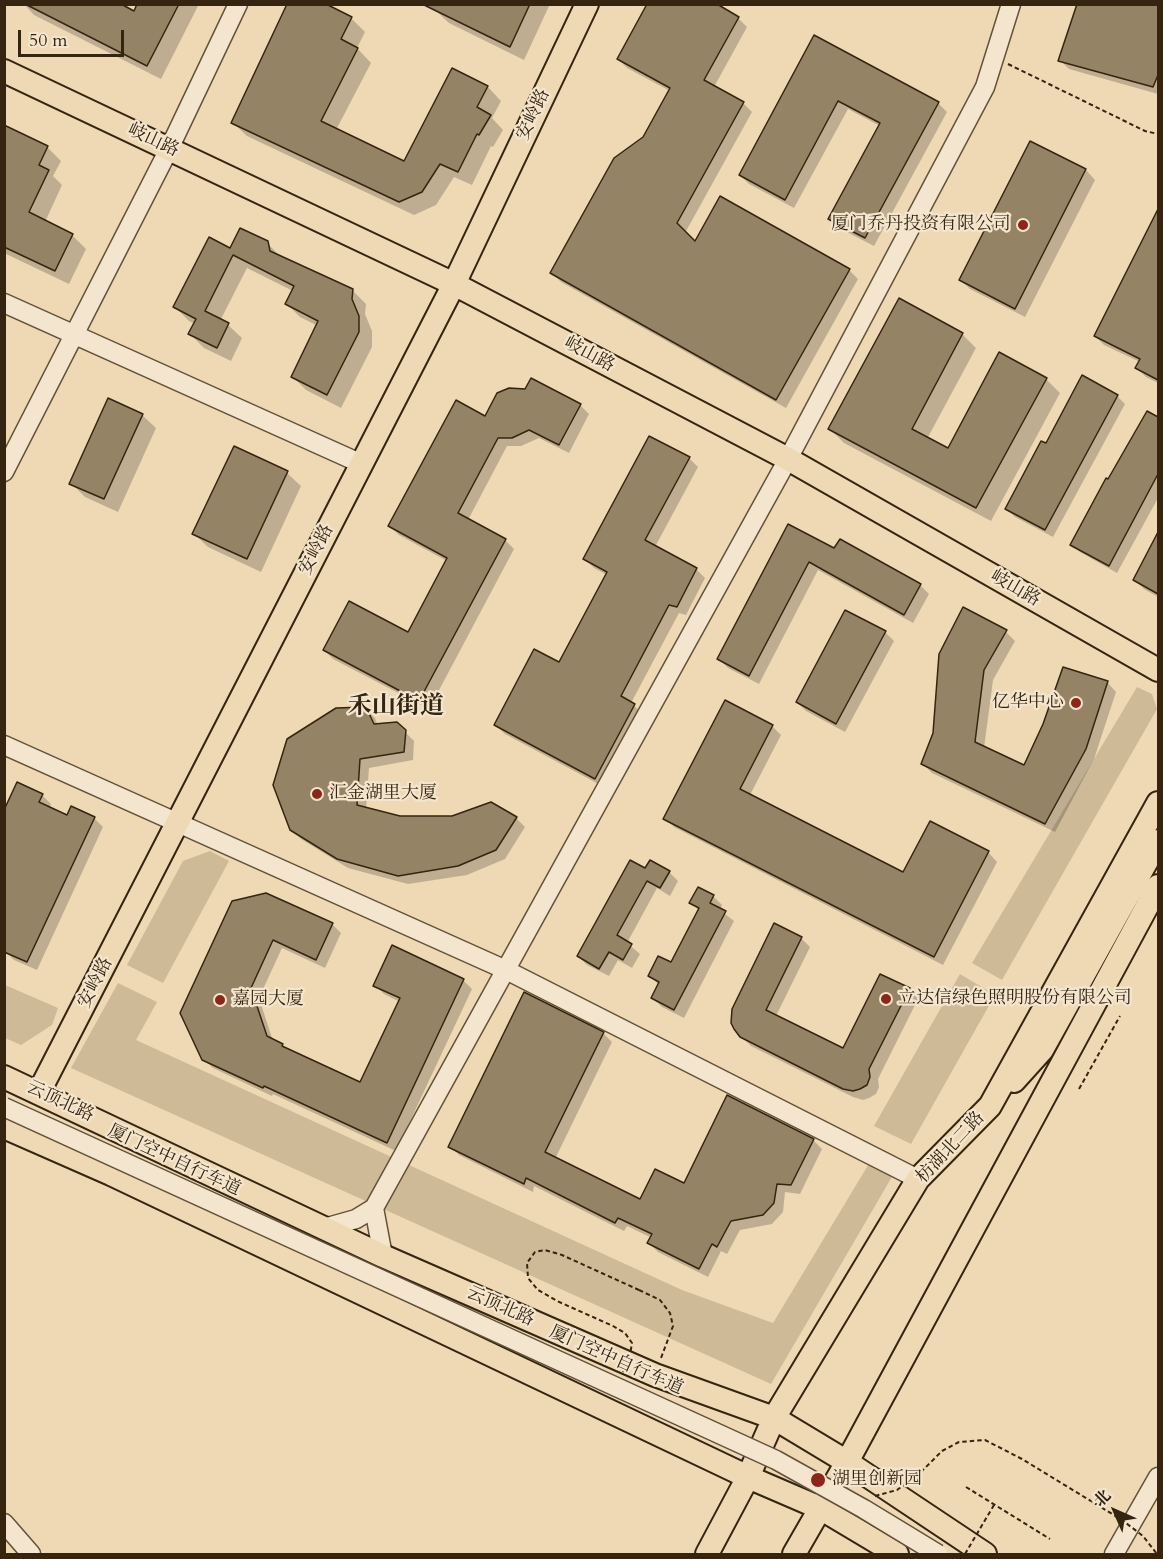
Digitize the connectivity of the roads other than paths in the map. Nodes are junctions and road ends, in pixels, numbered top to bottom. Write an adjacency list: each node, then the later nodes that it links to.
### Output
1 (238, 4): 5 (street)
2 (587, 4): 6 (main road, 安岭路)
3 (1011, 4): 9 (street)
4 (4, 71): 5 (main road, 岐山路)
5 (169, 149): 6 (main road, 岐山路); 8 (street)
6 (453, 284): 9 (main road, 岐山路); 10 (main road, 安岭路)
7 (4, 303): 8 (street)
8 (74, 334): 10 (street); 11 (street)
9 (788, 459): 12 (main road, 岐山路); 18 (street)
10 (362, 464): 15 (main road, 安岭路)
11 (4, 472)
12 (1158, 670)
13 (4, 745): 15 (street)
14 (1158, 803): 21 (main road, 枋湖北二路)
15 (177, 823): 18 (street); 20 (main road, 安岭路)
16 (1158, 842): 21 (main road)
17 (1158, 886): 29 (main road)
18 (506, 970): 24 (street); 25 (street)
19 (4, 1077): 20 (main road, 云顶北路)
20 (39, 1092): 26 (main road, 云顶北路)
21 (990, 1106): 24 (main road, 枋湖北二路)
22 (4, 1107): 38 (street, bridge)
23 (4, 1127): 30 (main road)
24 (918, 1179): 28 (main road, 枋湖北二路)
25 (374, 1208): 26 (street); 27 (street)
26 (324, 1228): 27 (main road, 云顶北路)
27 (383, 1256): 28 (main road, 云顶北路)
28 (774, 1418): 29 (main road, 云顶北路); 30 (main road, 枋湖北二路)
29 (848, 1462): 32 (main road); 39 (main road, 云顶北路)
30 (748, 1477): 32 (main road); 35 (main road, 枋湖北二路)
31 (1158, 1477): 40 (street)
32 (820, 1509): 36 (main road); 37 (main road)
33 (4, 1524): 34 (street)
34 (31, 1554)
35 (707, 1554)
36 (794, 1554)
37 (897, 1554)
38 (938, 1554)
39 (985, 1554)
40 (1114, 1554)

